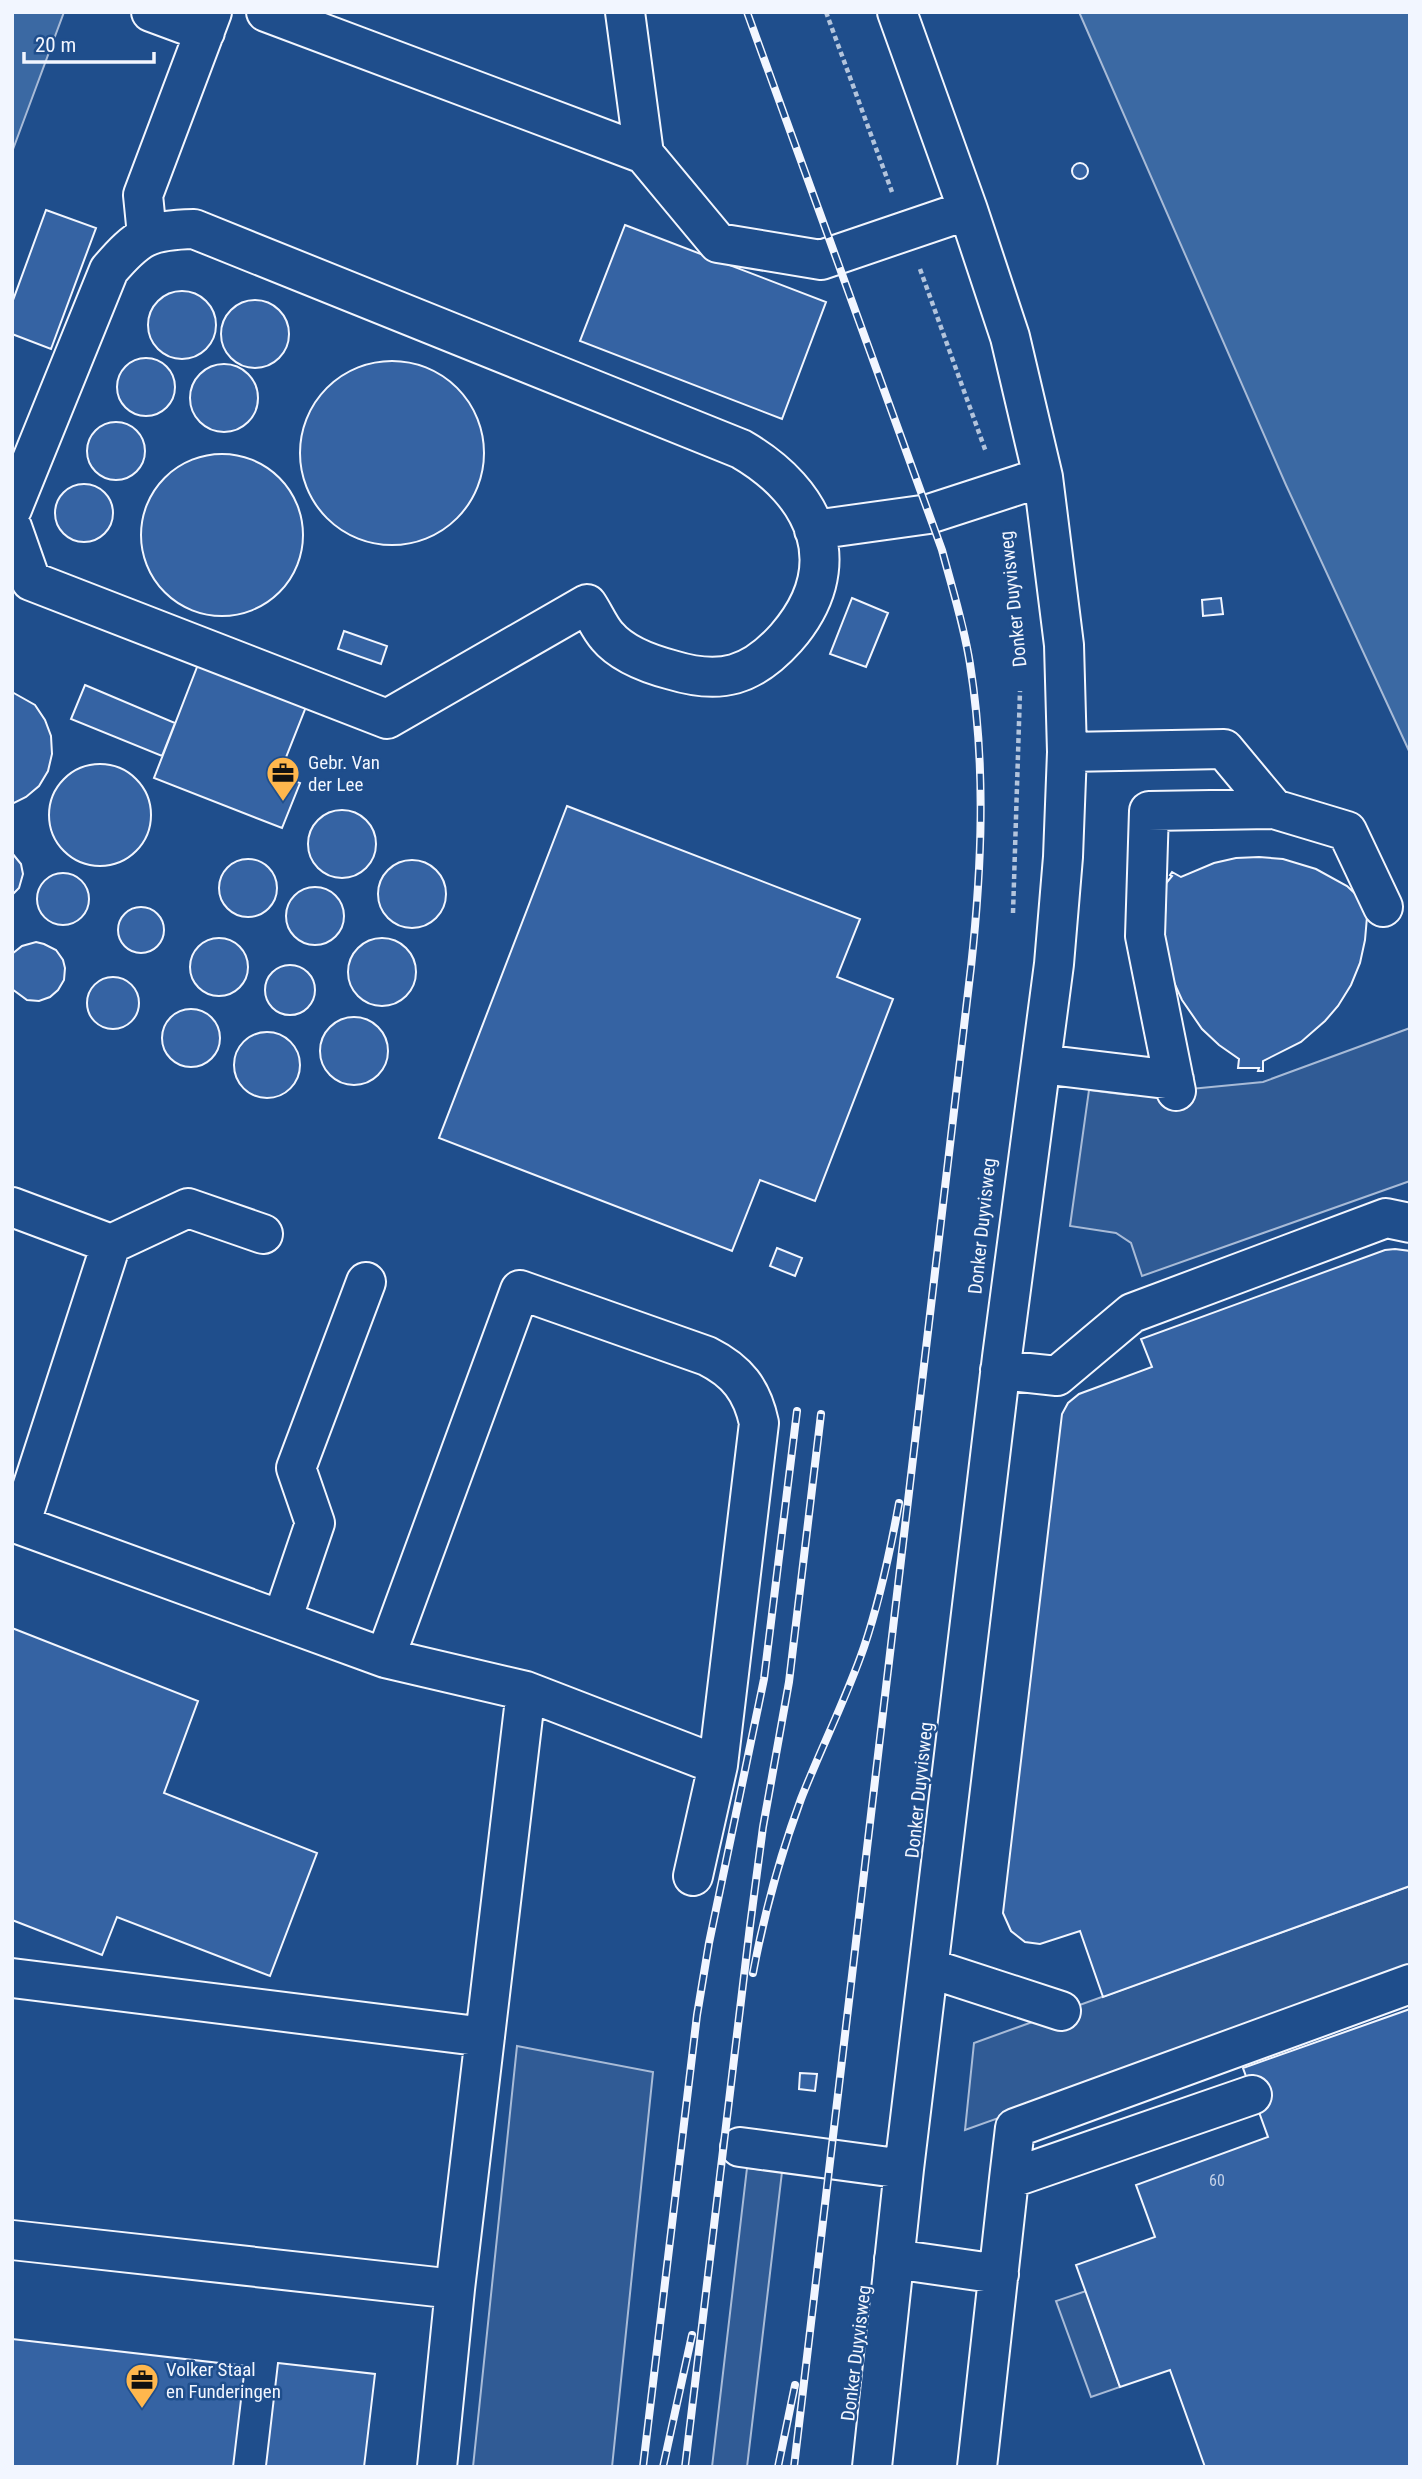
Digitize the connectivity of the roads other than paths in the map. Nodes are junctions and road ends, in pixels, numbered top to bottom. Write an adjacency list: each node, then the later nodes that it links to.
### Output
1 (151, 12): 5 (street)
2 (266, 12): 6 (street)
3 (625, 12): 6 (street)
4 (897, 12): 7 (street, Donker Duyvisweg)
5 (208, 22): 8 (street)
6 (643, 154): 7 (street)
7 (968, 210): 9 (street, Donker Duyvisweg)
8 (147, 235): 10 (street); 12 (street)
9 (1043, 477): 12 (street); 13 (street, Donker Duyvisweg)
10 (12, 509)
11 (12, 527): 12 (street)
12 (814, 530)
13 (1067, 752): 14 (street); 16 (street, Donker Duyvisweg)
14 (1274, 809): 15 (street); 16 (street)
15 (1383, 907)
16 (1041, 1064): 22 (street, Donker Duyvisweg)
17 (12, 1207): 20 (street)
18 (1410, 1223): 22 (street)
19 (263, 1234): 20 (street)
20 (111, 1244): 23 (street)
21 (366, 1282): 24 (street)
22 (1000, 1370): 29 (street, Donker Duyvisweg)
23 (16, 1523): 24 (street)
24 (282, 1620): 25 (street)
25 (385, 1658): 26 (street); 27 (street)
26 (526, 1691): 27 (street); 33 (street)
27 (718, 1765): 28 (street)
28 (693, 1876)
29 (929, 1968): 32 (street); 36 (street, Donker Duyvisweg)
30 (12, 1978): 33 (street)
31 (1410, 1984): 37 (street)
32 (1061, 2011)
33 (485, 2037): 41 (street)
34 (1252, 2095): 37 (street)
35 (740, 2147): 36 (street)
36 (904, 2169): 39 (street, Donker Duyvisweg)
37 (1009, 2179): 40 (street)
38 (12, 2240): 41 (street)
39 (894, 2259): 40 (street); 43 (street, Donker Duyvisweg)
40 (999, 2274): 44 (street)
41 (455, 2289): 42 (street)
42 (437, 2467)
43 (872, 2467)
44 (977, 2467)

